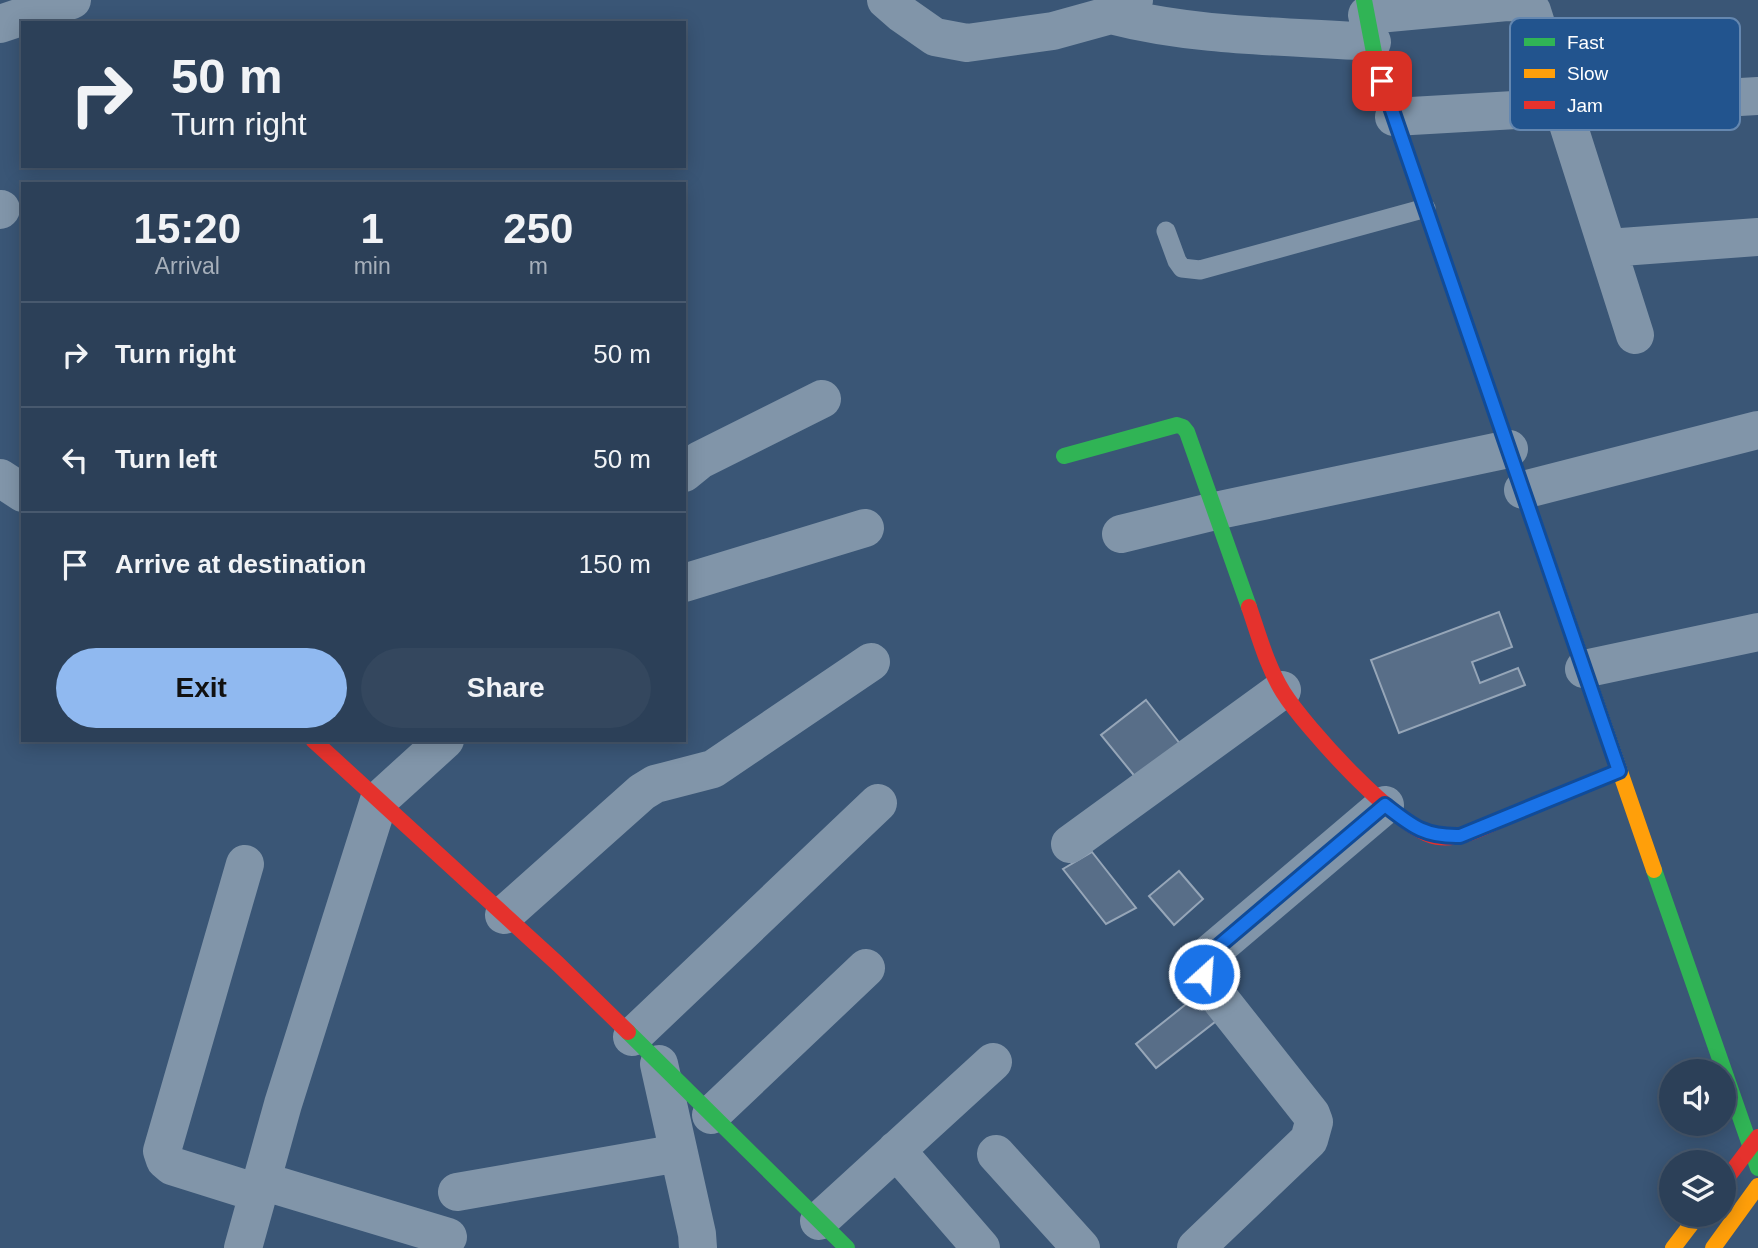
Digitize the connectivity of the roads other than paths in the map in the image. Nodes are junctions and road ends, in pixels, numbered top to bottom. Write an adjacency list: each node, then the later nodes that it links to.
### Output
1 (72, 0): 6 (street)
2 (886, 0): 3 (street)
3 (1123, 7): 5 (street)
4 (1535, 18): 5 (street)
5 (1367, 19): 10 (street)
6 (0, 24)
7 (1758, 96): 8 (street)
8 (1740, 97)
9 (1510, 110): 10 (street)
10 (1394, 117): 12 (street)
11 (1571, 130): 15 (street)
12 (1426, 208): 13 (lane); 19 (street)
13 (1166, 231)
14 (1758, 237): 15 (street)
15 (1608, 248): 16 (street)
16 (1635, 335)
17 (822, 399): 21 (street)
18 (1758, 430): 23 (street)
19 (1509, 449): 23 (street); 25 (street)
20 (1064, 456): 25 (street)
21 (686, 471)
22 (0, 478): 24 (street)
23 (1522, 490): 31 (street)
24 (21, 492)
25 (1215, 511): 27 (street); 32 (street)
26 (865, 528): 28 (street)
27 (1121, 534)
28 (686, 582)
29 (1758, 632): 31 (street)
30 (871, 662): 41 (street)
31 (1584, 670): 35 (street)
32 (1282, 690): 38 (street); 39 (street)
33 (315, 742): 36 (street)
34 (443, 742): 36 (street)
35 (1619, 771): 38 (street); 47 (street)
36 (379, 800): 41 (street); 54 (street)
37 (878, 803): 43 (street)
38 (1385, 805): 64 (street)
39 (1070, 844)
40 (245, 864): 54 (street)
41 (504, 915): 43 (street)
42 (866, 968): 46 (street)
43 (632, 1037): 45 (street)
44 (993, 1062): 48 (street)
45 (659, 1064): 46 (street); 49 (street)
46 (711, 1115): 56 (street)
47 (1754, 1142): 51 (street); 52 (street)
48 (896, 1150): 56 (street); 62 (street)
49 (679, 1153): 55 (street); 60 (street)
50 (996, 1154): 63 (street)
51 (1736, 1166)
52 (1758, 1168)
53 (1758, 1186): 66 (street)
54 (260, 1187): 58 (street); 59 (street)
55 (457, 1192)
56 (819, 1221): 61 (street)
57 (1689, 1227): 65 (street)
58 (448, 1237)
59 (243, 1248)
60 (698, 1248)
61 (847, 1248)
62 (981, 1248)
63 (1081, 1248)
64 (1196, 1248)
65 (1673, 1248)
66 (1713, 1248)

